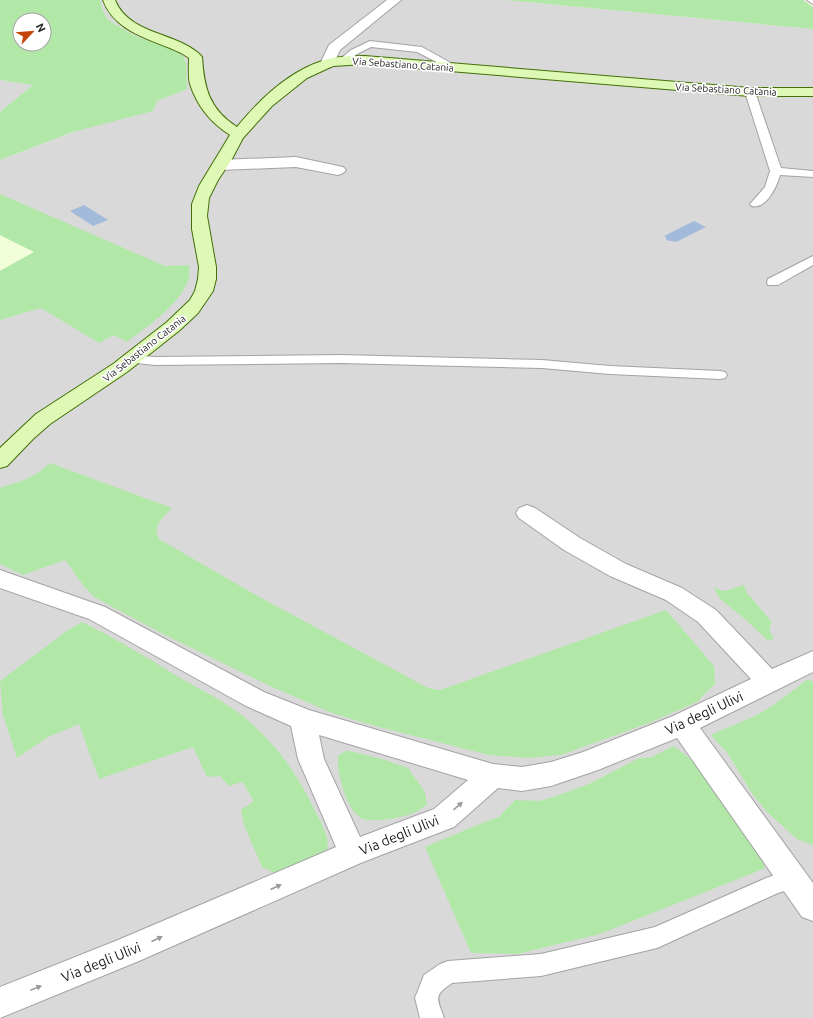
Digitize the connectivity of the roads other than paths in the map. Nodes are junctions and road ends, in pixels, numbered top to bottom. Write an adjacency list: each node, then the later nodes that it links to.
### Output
1 (109, 0): 6 (main road)
2 (395, 0): 3 (street)
3 (327, 64): 4 (main road, Via Sebastiano Catania); 6 (main road, Via Sebastiano Catania)
4 (750, 92): 5 (main road, Via Sebastiano Catania); 9 (lane)
5 (813, 92)
6 (238, 134): 7 (main road, Via Sebastiano Catania)
7 (220, 165): 8 (street); 14 (main road, Via Sebastiano Catania)
8 (338, 170)
9 (776, 171): 10 (lane); 11 (lane)
10 (813, 174)
11 (756, 204)
12 (813, 260): 13 (lane)
13 (773, 282)
14 (132, 359): 15 (lane); 16 (main road, Via Sebastiano Catania)
15 (720, 375)
16 (0, 461)
17 (527, 513): 20 (street)
18 (0, 579): 21 (street)
19 (813, 661): 20 (street, Via degli Ulivi)
20 (769, 682): 22 (street, Via degli Ulivi)
21 (303, 718): 23 (street); 24 (street)
22 (682, 724): 23 (street, Via degli Ulivi); 25 (street)
23 (493, 776): 24 (street, Via degli Ulivi, one-way to 23)
24 (353, 853): 27 (street, Via degli Ulivi, one-way to 24)
25 (792, 879): 26 (street); 28 (lane)
26 (813, 907)
27 (0, 1003)
28 (432, 1018)

